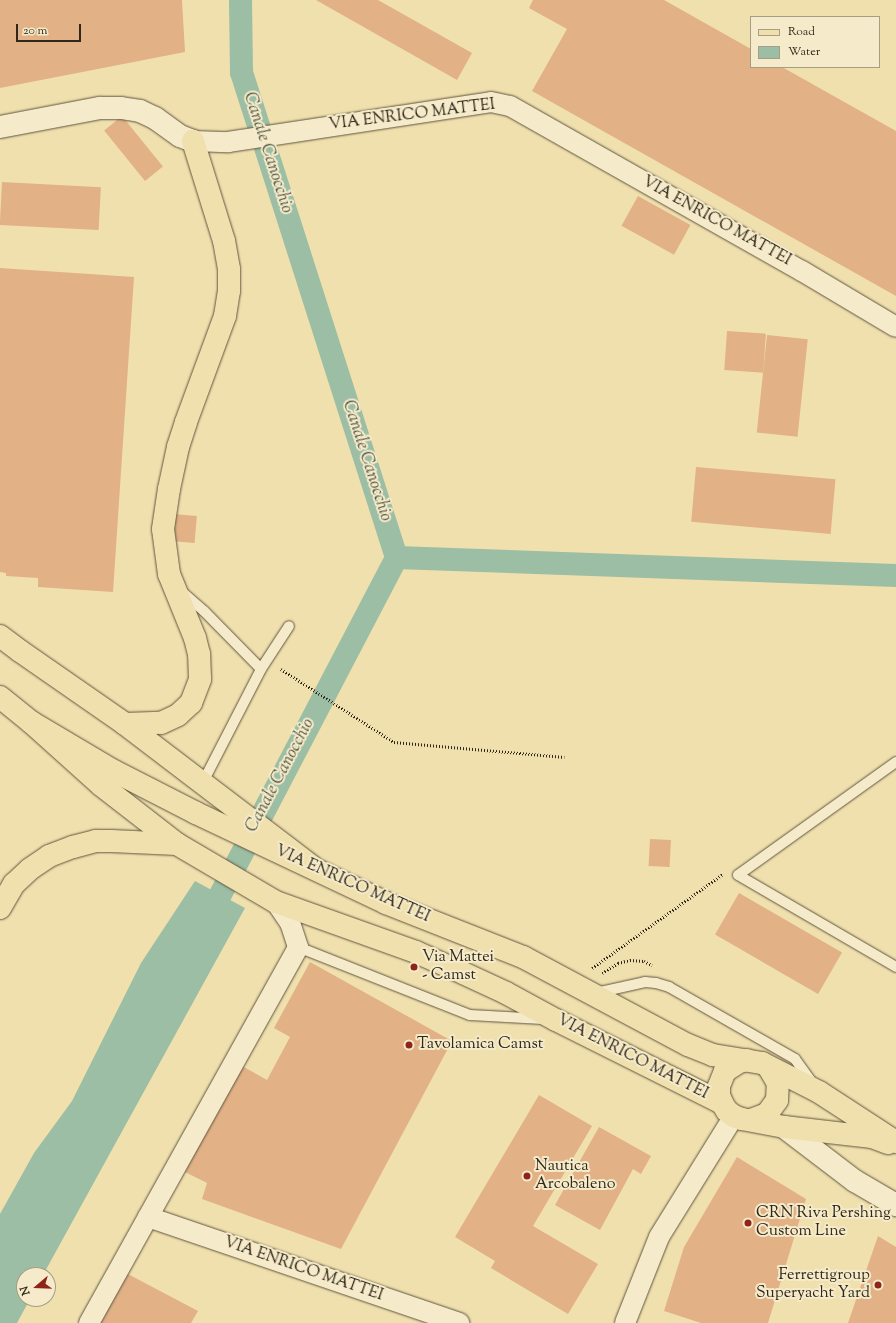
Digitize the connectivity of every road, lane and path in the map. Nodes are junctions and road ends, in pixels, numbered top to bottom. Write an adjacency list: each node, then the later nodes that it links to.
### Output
1 (0, 128): 2 (street, VIA ENRICO MATTEI)
2 (193, 141): 3 (street, VIA ENRICO MATTEI); 4 (main road)
3 (896, 327)
4 (172, 584): 7 (lane); 11 (main road)
5 (289, 626): 7 (lane)
6 (0, 636): 11 (main road)
7 (261, 669): 14 (lane)
8 (288, 673): 12 (path)
9 (0, 697): 10 (main road, VIA ENRICO MATTEI)
10 (31, 722): 15 (main road, VIA ENRICO MATTEI); 16 (main road, VIA ENRICO MATTEI)
11 (125, 724): 14 (main road)
12 (564, 757)
13 (896, 762): 20 (lane)
14 (206, 786): 16 (main road)
15 (177, 844): 17 (main road, VIA ENRICO MATTEI); 18 (main road)
16 (314, 868): 21 (main road, VIA ENRICO MATTEI)
17 (276, 902): 19 (street, VIA ENRICO MATTEI); 22 (main road, VIA ENRICO MATTEI)
18 (0, 908)
19 (298, 947): 22 (lane); 31 (street)
20 (896, 967)
21 (593, 994): 23 (main road, VIA ENRICO MATTEI); 25 (lane, VIA ENRICO MATTEI)
22 (556, 1020): 26 (main road, VIA ENRICO MATTEI)
23 (746, 1060): 24 (main road, VIA ENRICO MATTEI); 26 (main road, VIA ENRICO MATTEI)
24 (769, 1068): 25 (main road, VIA ENRICO MATTEI); 26 (main road)
25 (819, 1092): 28 (main road, VIA ENRICO MATTEI)
26 (736, 1113): 27 (main road, VIA ENRICO MATTEI); 34 (street)
27 (784, 1127): 29 (main road, VIA ENRICO MATTEI); 30 (street, VIA ENRICO MATTEI)
28 (896, 1142)
29 (896, 1145)
30 (896, 1205)
31 (148, 1217): 32 (street); 33 (street, VIA ENRICO MATTEI)
32 (89, 1323)
33 (459, 1323)
34 (625, 1323)

